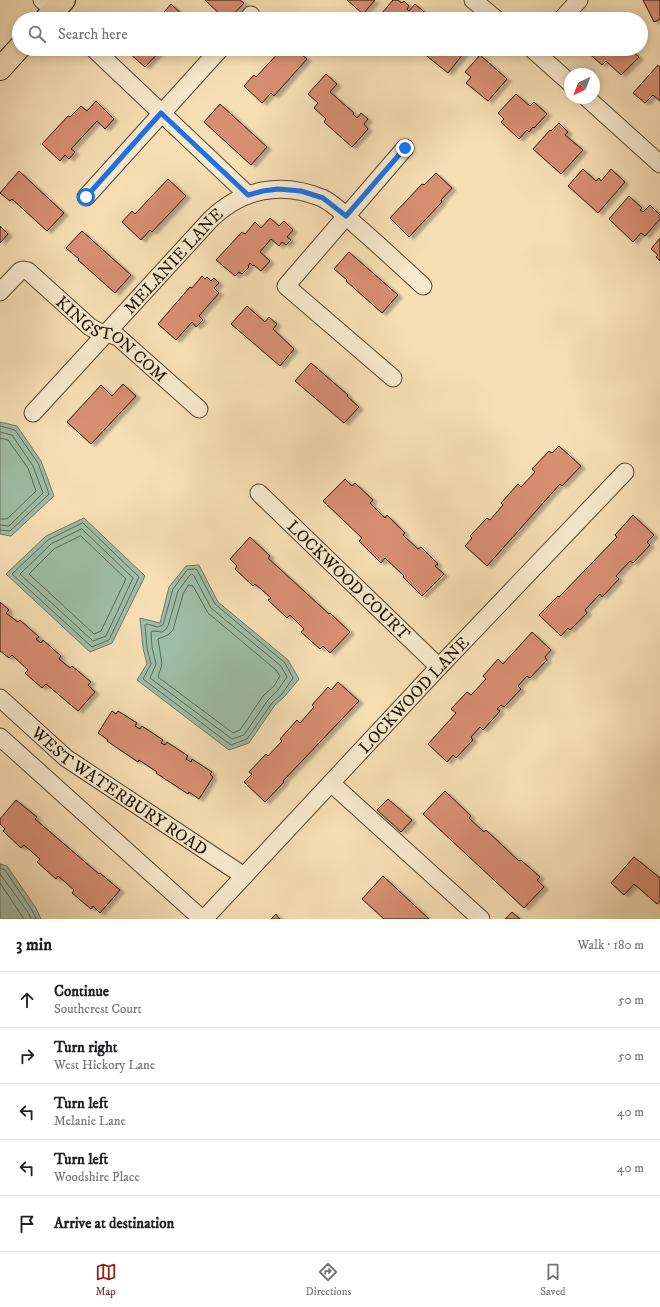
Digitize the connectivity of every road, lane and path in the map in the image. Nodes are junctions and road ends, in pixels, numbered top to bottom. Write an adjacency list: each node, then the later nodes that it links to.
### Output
1 (473, 0): 3 (street)
2 (579, 0): 4 (street)
3 (488, 12)
4 (568, 12)
5 (12, 56): 9 (main road)
6 (101, 56): 12 (street)
7 (214, 56): 12 (street)
8 (541, 56): 10 (street)
9 (0, 69)
10 (564, 77)
11 (594, 104): 14 (street)
12 (161, 113): 15 (street); 16 (street)
13 (405, 148): 17 (street)
14 (660, 164)
15 (248, 195): 17 (street, MELANIE LANE); 20 (street, MELANIE LANE)
16 (86, 197)
17 (346, 216): 18 (street, MELANIE LANE); 21 (street)
18 (423, 286)
19 (0, 292): 20 (street, KINGSTON COM)
20 (107, 333): 22 (street, KINGSTON COM); 23 (street, MELANIE LANE)
21 (394, 378)
22 (200, 409)
23 (33, 413)
24 (625, 472): 26 (street, LOCKWOOD LANE)
25 (259, 493): 26 (street, LOCKWOOD COURT)
26 (439, 667): 29 (street, LOCKWOOD LANE)
27 (0, 698): 30 (street, WEST WATERBURY ROAD)
28 (0, 737): 31 (street, WEST WATERBURY ROAD)
29 (331, 783): 30 (street, LOCKWOOD LANE); 32 (street)
30 (244, 876): 31 (street, LOCKWOOD LANE)
31 (203, 919)
32 (481, 919)

